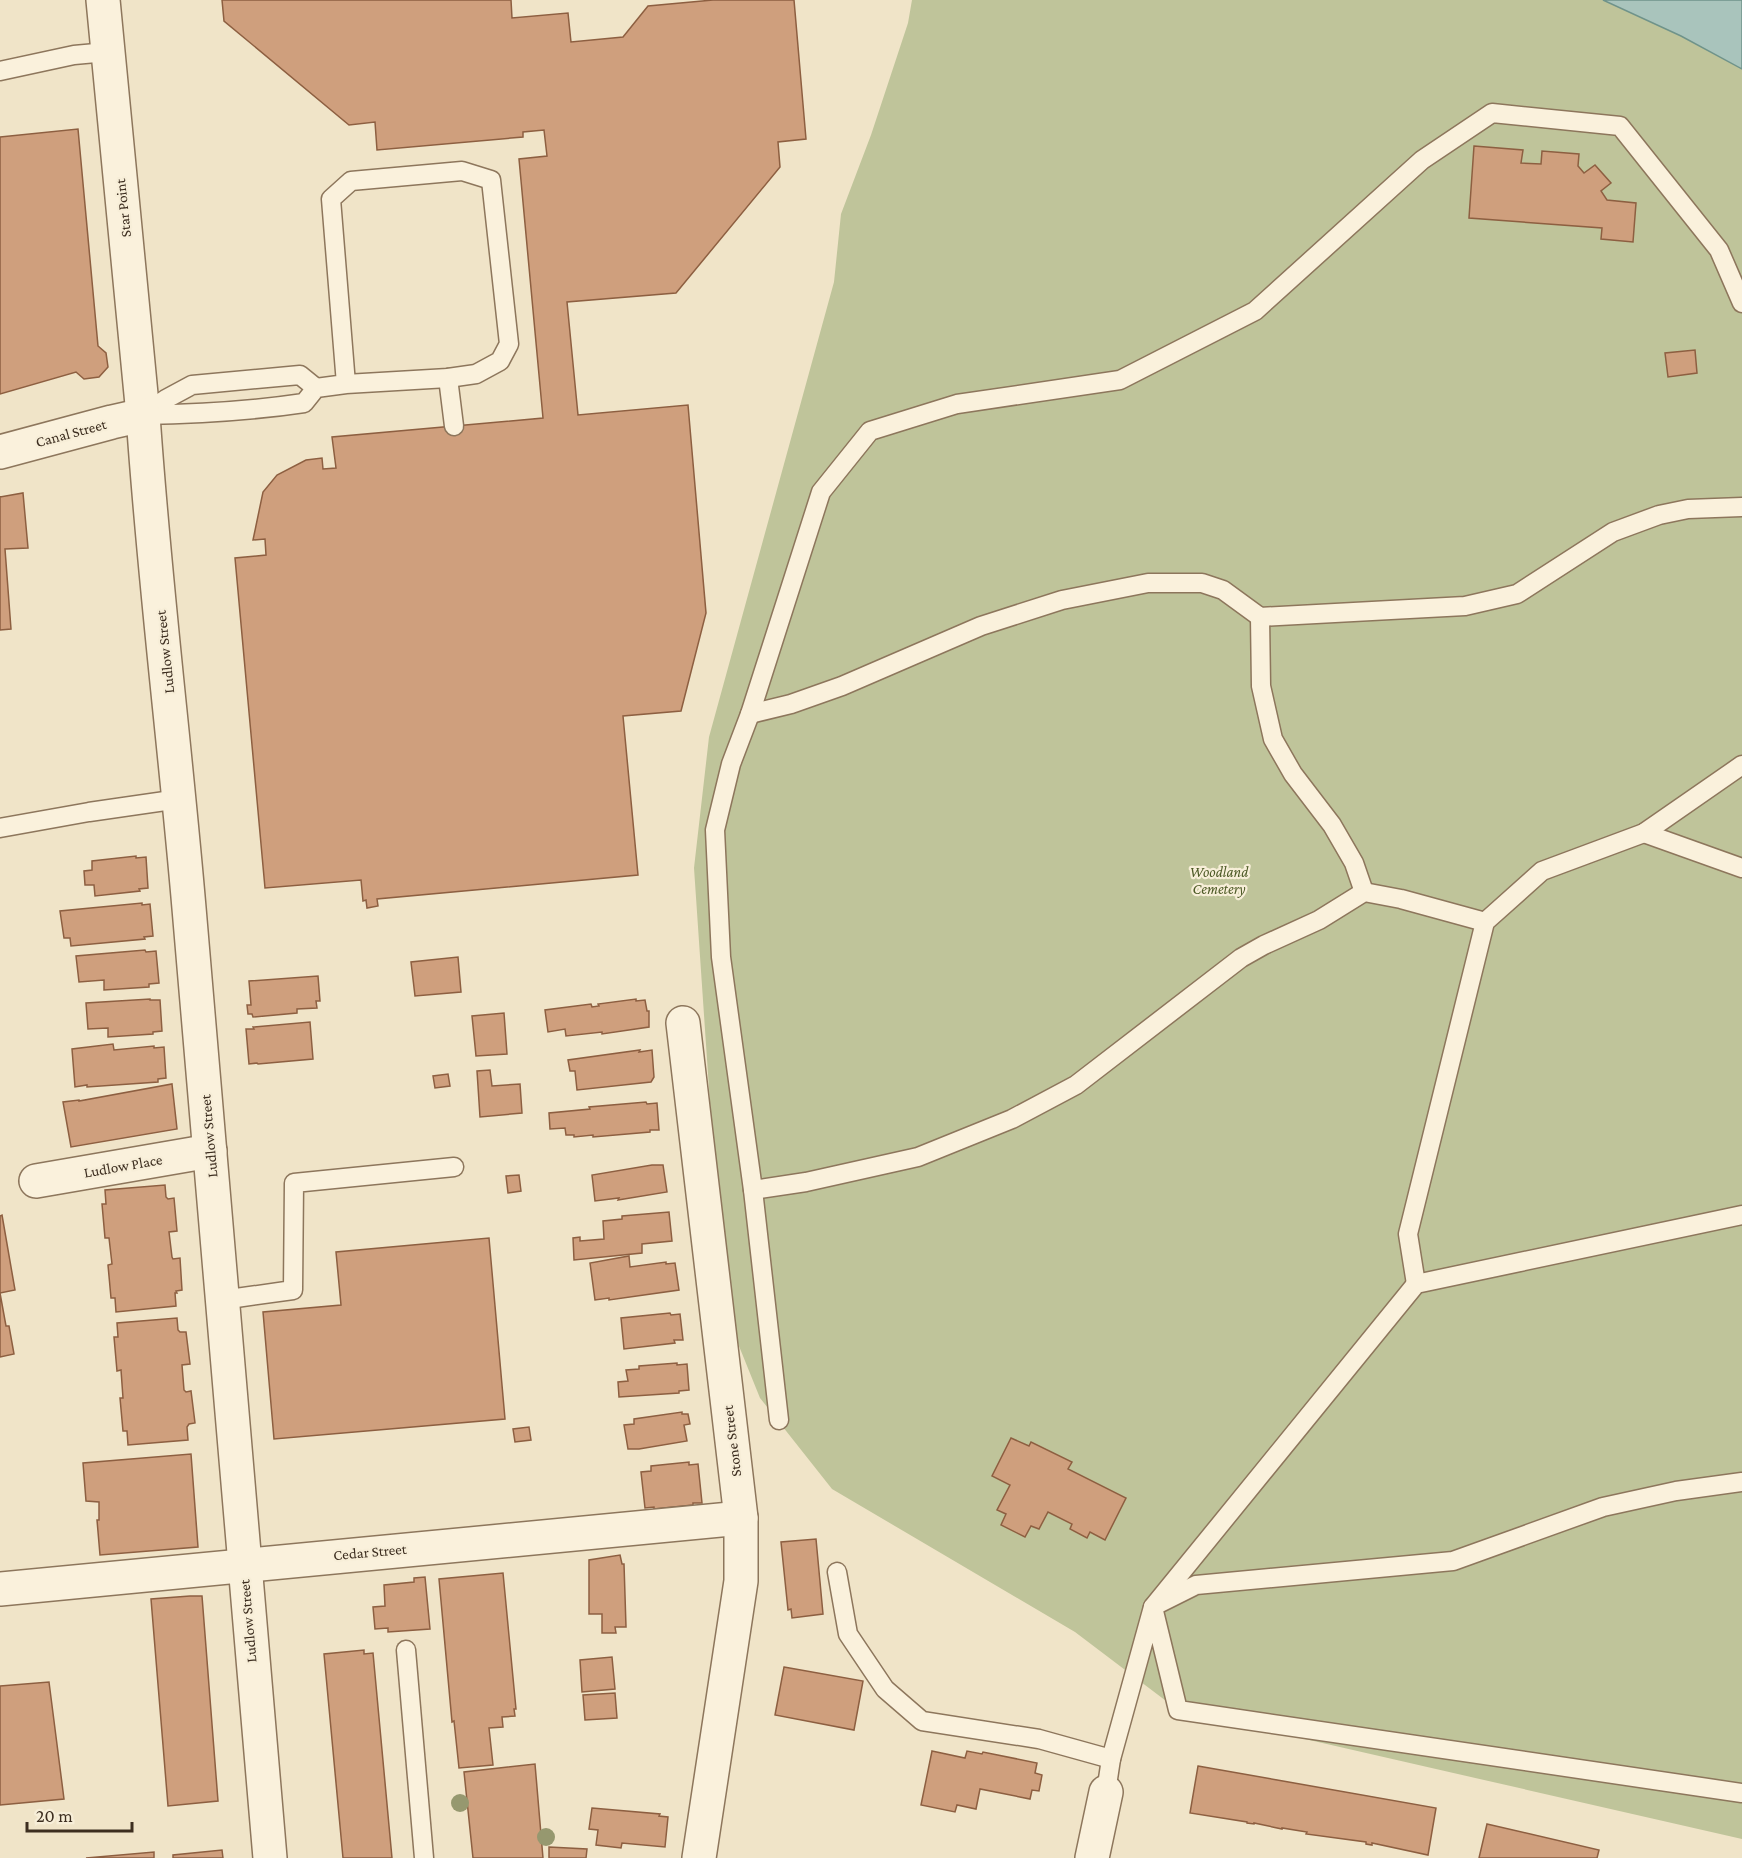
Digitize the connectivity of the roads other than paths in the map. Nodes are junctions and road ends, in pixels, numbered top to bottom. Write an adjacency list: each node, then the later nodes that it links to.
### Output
1 (103, 0): 2 (street, Star Point)
2 (107, 52): 3 (lane); 8 (street, Star Point)
3 (0, 70)
4 (1742, 303): 13 (lane)
5 (448, 378): 6 (lane); 6 (lane); 9 (lane)
6 (346, 384): 7 (lane)
7 (316, 388): 8 (lane); 8 (lane)
8 (143, 415): 10 (street, Canal Street); 15 (street, Ludlow Street)
9 (454, 426)
10 (0, 452)
11 (1742, 507): 12 (lane)
12 (1260, 617): 13 (lane); 19 (lane)
13 (750, 714): 25 (lane)
14 (1742, 765): 17 (lane)
15 (179, 799): 16 (lane); 22 (street, Ludlow Street)
16 (0, 828)
17 (1644, 833): 18 (lane); 20 (lane)
18 (1742, 868)
19 (1364, 892): 20 (lane); 25 (lane)
20 (1485, 922): 27 (lane)
21 (683, 1023): 31 (street, Stone Street)
22 (210, 1150): 24 (street, Ludlow Place); 28 (street, Ludlow Street)
23 (454, 1167): 28 (lane)
24 (36, 1180)
25 (753, 1190): 29 (lane)
26 (1742, 1215): 27 (lane)
27 (1416, 1284): 35 (lane)
28 (222, 1300): 32 (street, Ludlow Street)
29 (779, 1420)
30 (1742, 1482): 35 (lane)
31 (741, 1518): 32 (street, Cedar Street); 42 (street, Stone Street)
32 (243, 1564): 34 (street, Cedar Street); 40 (street, Ludlow Street)
33 (837, 1572): 37 (lane)
34 (0, 1589)
35 (1153, 1607): 37 (lane); 39 (lane)
36 (406, 1650): 41 (lane)
37 (1111, 1759): 38 (lane)
38 (1106, 1792): 43 (street)
39 (1742, 1793)
40 (270, 1858)
41 (424, 1858)
42 (699, 1858)
43 (1092, 1858)

